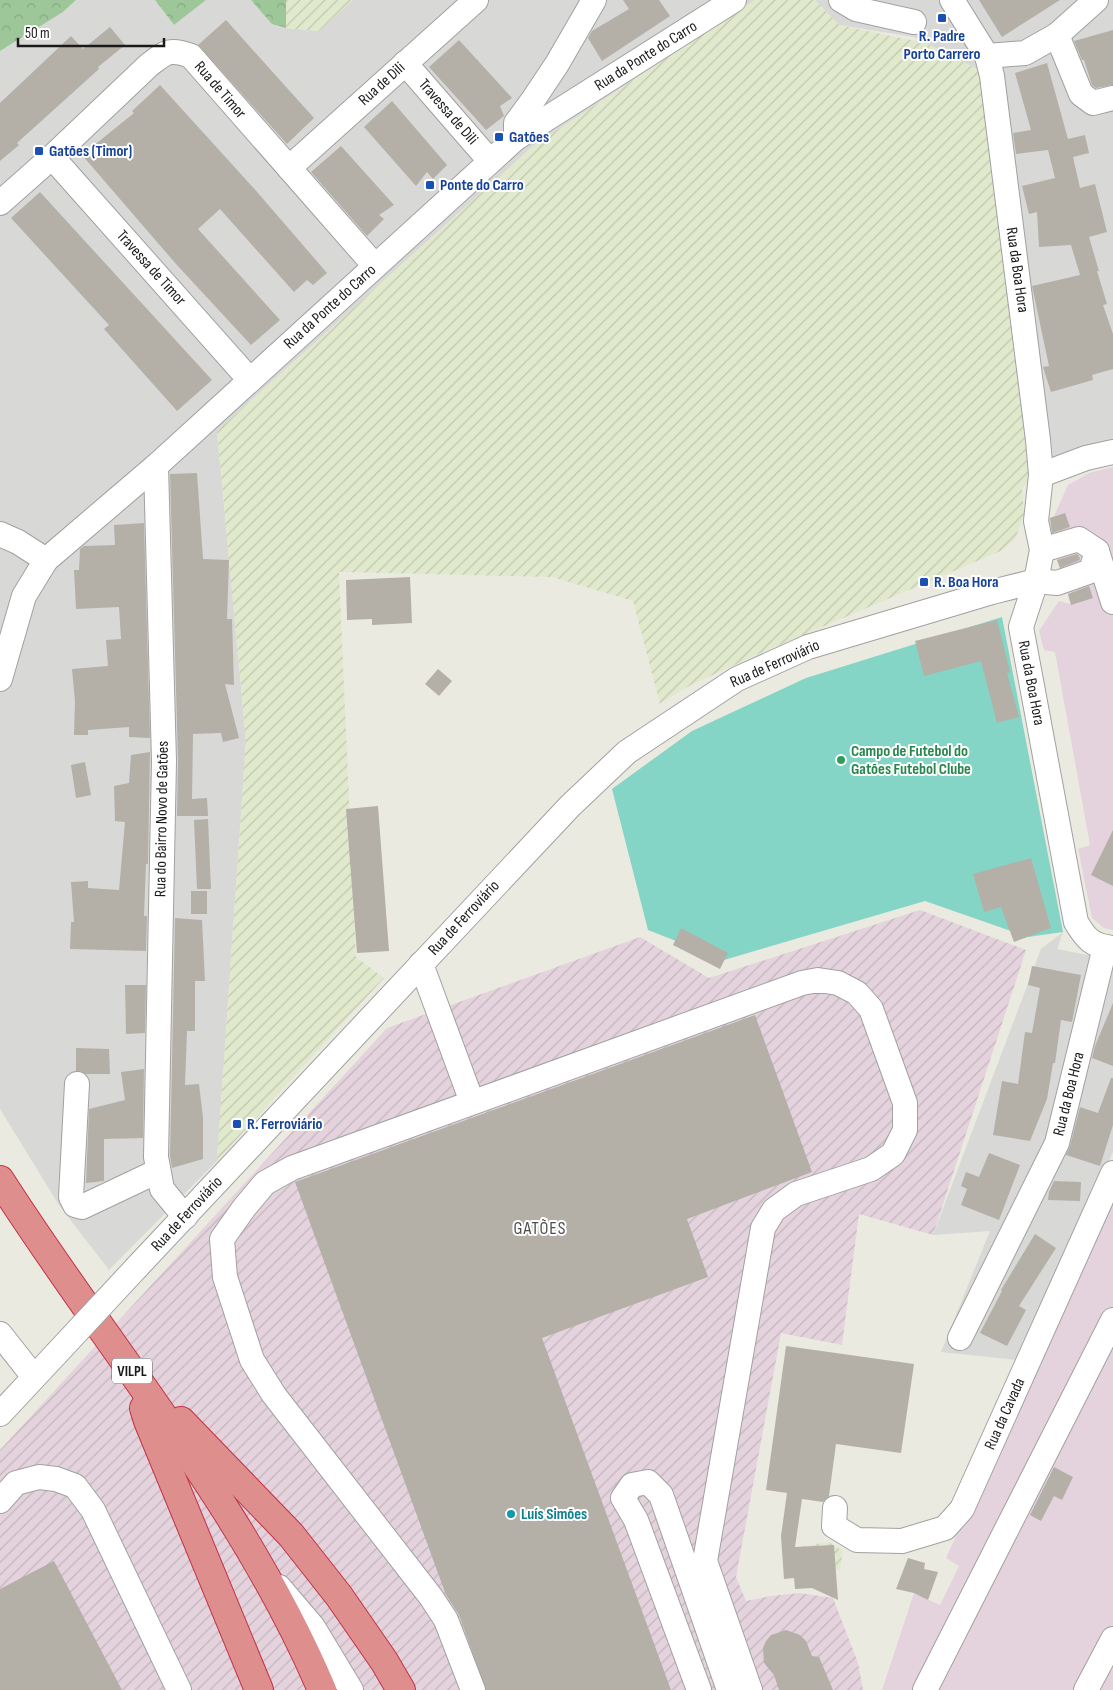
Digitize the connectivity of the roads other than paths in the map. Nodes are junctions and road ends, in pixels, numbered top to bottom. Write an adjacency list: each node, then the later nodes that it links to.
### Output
1 (476, 0): 10 (street, Rua de Dili)
2 (594, 0): 12 (street)
3 (734, 0): 12 (street, Rua da Ponte do Carro)
4 (841, 0): 7 (street)
5 (952, 0): 9 (street, Rua da Boa Hora)
6 (1096, 0): 8 (street)
7 (914, 22)
8 (1057, 35): 9 (street); 11 (street)
9 (987, 56): 21 (street, Rua da Boa Hora)
10 (405, 63): 14 (street, Travessa de Dili); 15 (street, Rua de Dili)
11 (1113, 98)
12 (516, 138): 14 (street, Rua da Ponte do Carro)
13 (52, 157): 15 (street, Rua de Timor); 16 (street, Rua de Timor); 18 (street, Travessa de Timor)
14 (490, 161): 17 (street, Rua da Ponte do Carro)
15 (289, 168): 17 (street, Rua de Timor)
16 (0, 203)
17 (375, 266): 18 (street, Rua da Ponte do Carro)
18 (250, 380): 20 (street, Rua da Ponte do Carro)
19 (1113, 452): 21 (street)
20 (156, 466): 25 (street, Rua da Ponte do Carro); 33 (street, Rua do Bairro Novo de Gatões)
21 (1041, 475): 24 (street, Rua da Boa Hora)
22 (0, 534): 25 (street)
23 (1105, 548): 24 (street); 26 (street, Rua de Ferroviário); 27 (street)
24 (1042, 550): 26 (street, Rua da Boa Hora)
25 (46, 560): 28 (street, Rua da Ponte do Carro)
26 (1036, 581): 29 (street, Rua da Boa Hora); 30 (street, Rua de Ferroviário)
27 (1113, 602)
28 (0, 679)
29 (1109, 948): 39 (street, Rua da Boa Hora)
30 (421, 964): 32 (street); 36 (street, Rua de Ferroviário)
31 (77, 1084): 33 (street)
32 (472, 1102): 53 (street); 56 (street)
33 (158, 1171): 36 (street, Rua do Bairro Novo de Gatões)
34 (1113, 1173): 44 (street, Rua da Cavada)
35 (0, 1180): 40 (highway, VILPL)
36 (185, 1217): 41 (street, Rua de Ferroviário, bridge)
37 (1113, 1320): 57 (street)
38 (0, 1334): 41 (street)
39 (960, 1338)
40 (132, 1371): 45 (highway, VILPL); 48 (highway); 52 (highway)
41 (34, 1378): 42 (street, Rua de Ferroviário)
42 (0, 1414)
43 (0, 1501): 47 (street)
44 (835, 1508)
45 (259, 1566): 49 (highway, VILPL); 50 (highway, VILPL); 51 (street, VILPL)
46 (1113, 1639): 58 (street)
47 (179, 1690)
48 (259, 1690)
49 (322, 1690)
50 (329, 1690)
51 (351, 1690)
52 (401, 1690)
53 (473, 1690)
54 (699, 1690): 55 (street)
55 (730, 1690)
56 (750, 1690)
57 (925, 1690)
58 (1086, 1690)

